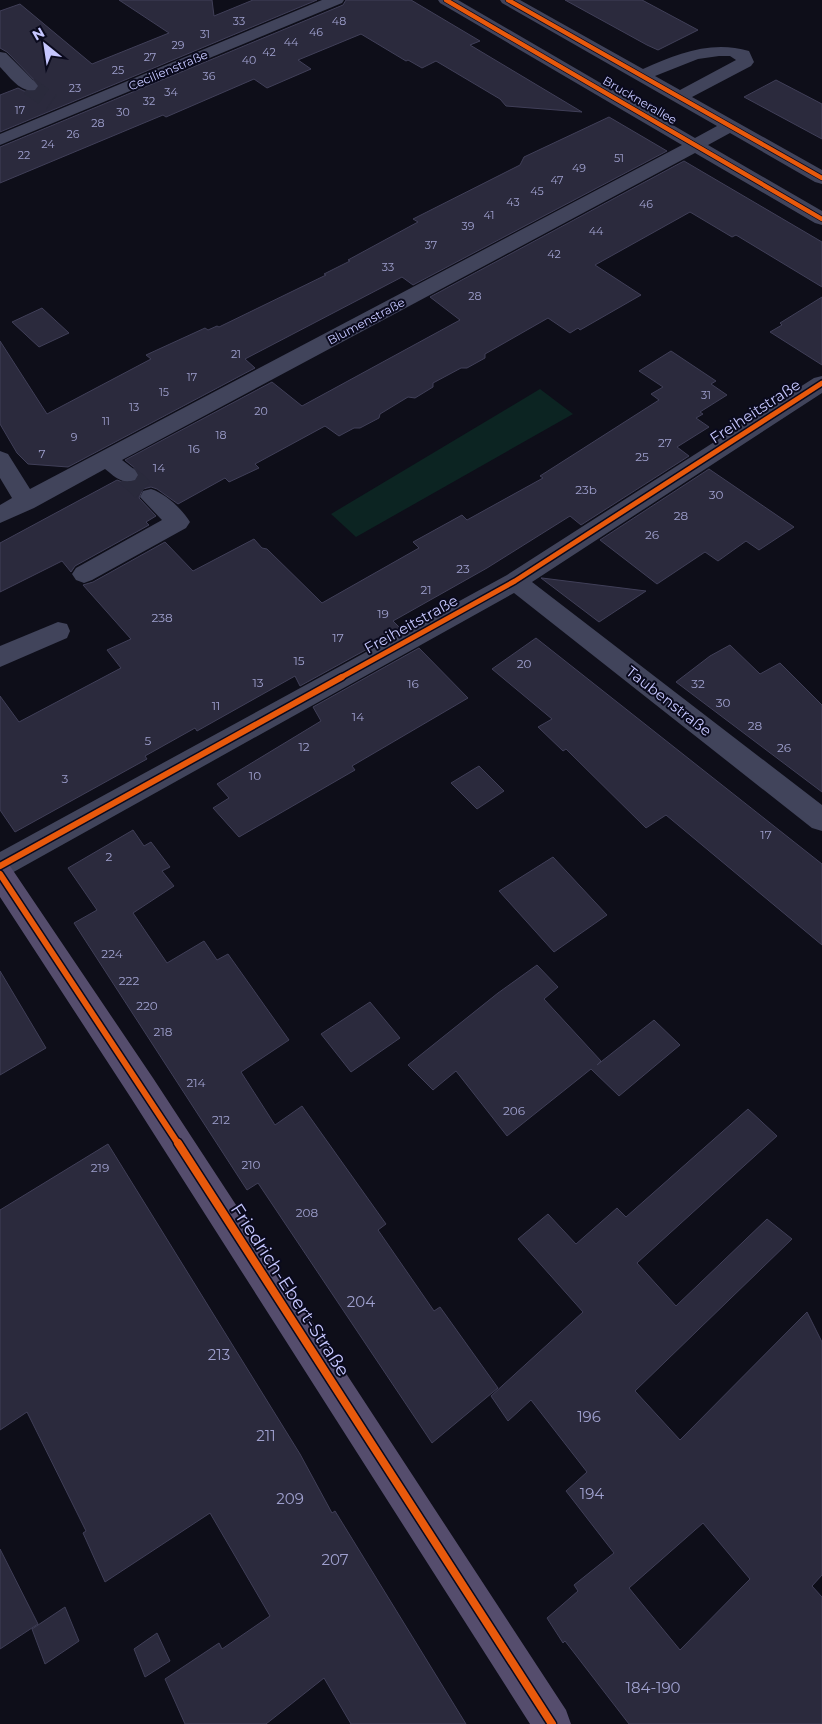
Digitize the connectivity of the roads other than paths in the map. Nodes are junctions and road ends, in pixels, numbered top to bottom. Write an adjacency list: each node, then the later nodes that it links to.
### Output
1 (336, 0): 9 (street, Cecilienstraße)
2 (446, 0): 10 (street, Brucknerallee)
3 (508, 0): 5 (street, Brucknerallee)
4 (6, 63): 6 (street)
5 (642, 76): 7 (street, Brucknerallee); 7 (street)
6 (29, 86)
7 (680, 97): 8 (street, Brucknerallee)
8 (731, 126): 10 (street, Blumenstraße); 11 (street, Brucknerallee)
9 (0, 140)
10 (696, 145): 12 (street, Brucknerallee); 14 (street, Blumenstraße)
11 (821, 175)
12 (822, 219)
13 (822, 383): 21 (street, Freiheitstraße)
14 (107, 458): 16 (street); 18 (street, Blumenstraße)
15 (0, 459): 18 (street)
16 (127, 475)
17 (151, 497): 20 (street)
18 (26, 502): 19 (street, Blumenstraße)
19 (0, 516)
20 (84, 574)
21 (515, 581): 24 (street, Taubenstraße); 25 (street, Freiheitstraße)
22 (58, 631): 23 (street)
23 (0, 657)
24 (822, 820)
25 (0, 866)
26 (0, 874): 27 (main road, Friedrich-Ebert-Straße)
27 (552, 1724)

